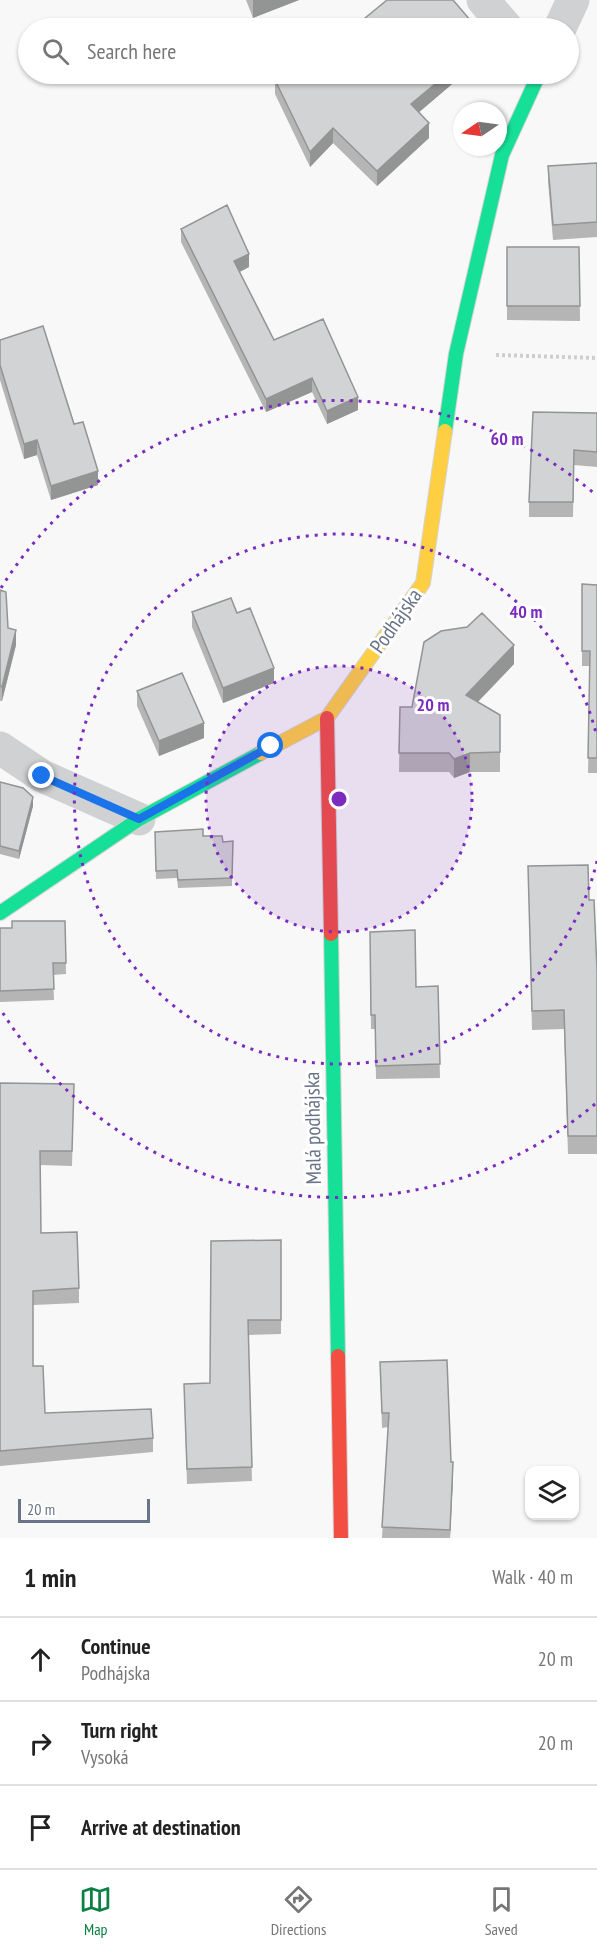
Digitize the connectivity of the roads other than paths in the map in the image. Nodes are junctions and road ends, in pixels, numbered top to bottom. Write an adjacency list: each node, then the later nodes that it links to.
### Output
1 (483, 0): 3 (street)
2 (573, 0): 4 (street)
3 (498, 18)
4 (565, 18)
5 (534, 84): 6 (street, Podhájska)
6 (327, 718): 8 (street, Podhájska); 10 (street, Malá podhájska)
7 (0, 748): 8 (street)
8 (139, 819): 9 (street, Podhájska)
9 (0, 913)
10 (341, 1538)

